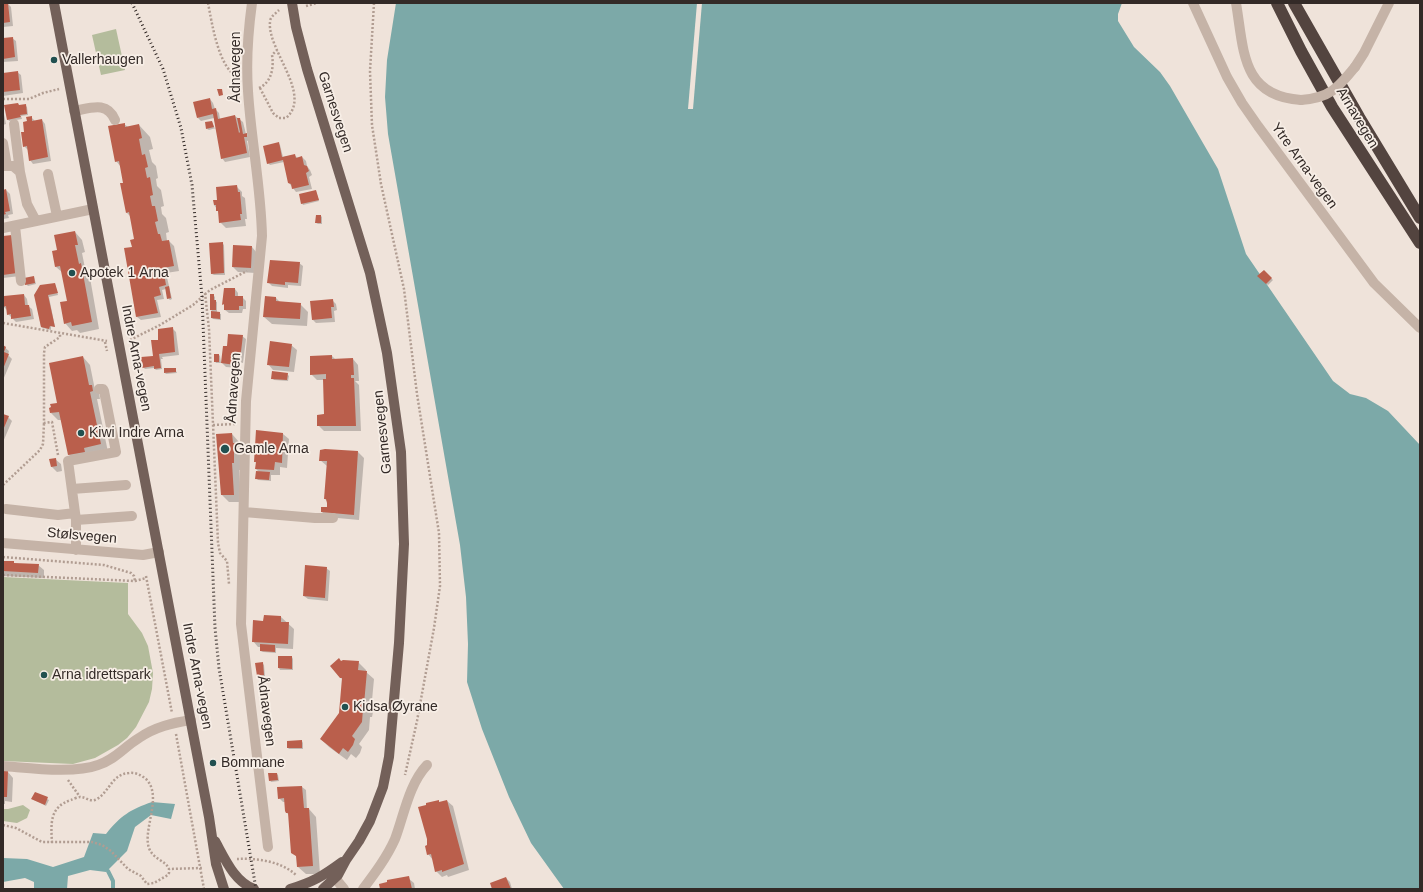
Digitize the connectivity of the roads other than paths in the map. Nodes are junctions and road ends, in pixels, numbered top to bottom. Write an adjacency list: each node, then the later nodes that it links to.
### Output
1 (54, 3): 9 (main road, Indre Arna-vegen)
2 (252, 3): 29 (street, Ådnavegen)
3 (292, 3): 41 (main road, Garnesvegen)
4 (1192, 3): 24 (street, Ytre Arna-vegen)
5 (1236, 3): 8 (street, bridge)
6 (1277, 3): 22 (highway, Arnavegen)
7 (1294, 3): 18 (highway, Arnavegen)
8 (1389, 3)
9 (74, 111): 10 (street); 16 (main road, Indre Arna-vegen)
10 (115, 120)
11 (14, 124): 14 (street)
12 (3, 143): 13 (street)
13 (5, 166): 14 (street)
14 (20, 172): 19 (street)
15 (48, 174): 17 (street)
16 (93, 209): 17 (street); 35 (main road, Indre Arna-vegen)
17 (57, 216): 19 (street)
18 (1420, 218)
19 (36, 221): 20 (street)
20 (15, 226): 21 (street); 23 (street)
21 (3, 228)
22 (1420, 243)
23 (21, 282)
24 (1420, 328)
25 (99, 389): 27 (street)
26 (126, 485): 27 (street)
27 (72, 489): 31 (street)
28 (6, 509): 31 (street)
29 (244, 512): 32 (street); 40 (street, Ådnavegen)
30 (132, 516): 31 (street)
31 (76, 517): 34 (street)
32 (333, 518)
33 (3, 543): 34 (street, Stølsvegen)
34 (76, 550): 35 (street, Stølsvegen)
35 (159, 552): 36 (main road, Indre Arna-vegen)
36 (191, 720): 38 (street); 39 (main road, Indre Arna-vegen)
37 (427, 765): 47 (street)
38 (3, 766)
39 (213, 836): 42 (main road, Indre Arna-vegen); 43 (main road, Indre Arna-vegen)
40 (268, 847)
41 (332, 875): 44 (main road, Garnesvegen); 45 (main road, Garnesvegen); 46 (street)
42 (224, 889)
43 (254, 889)
44 (290, 889)
45 (323, 889)
46 (344, 889)
47 (363, 889)

